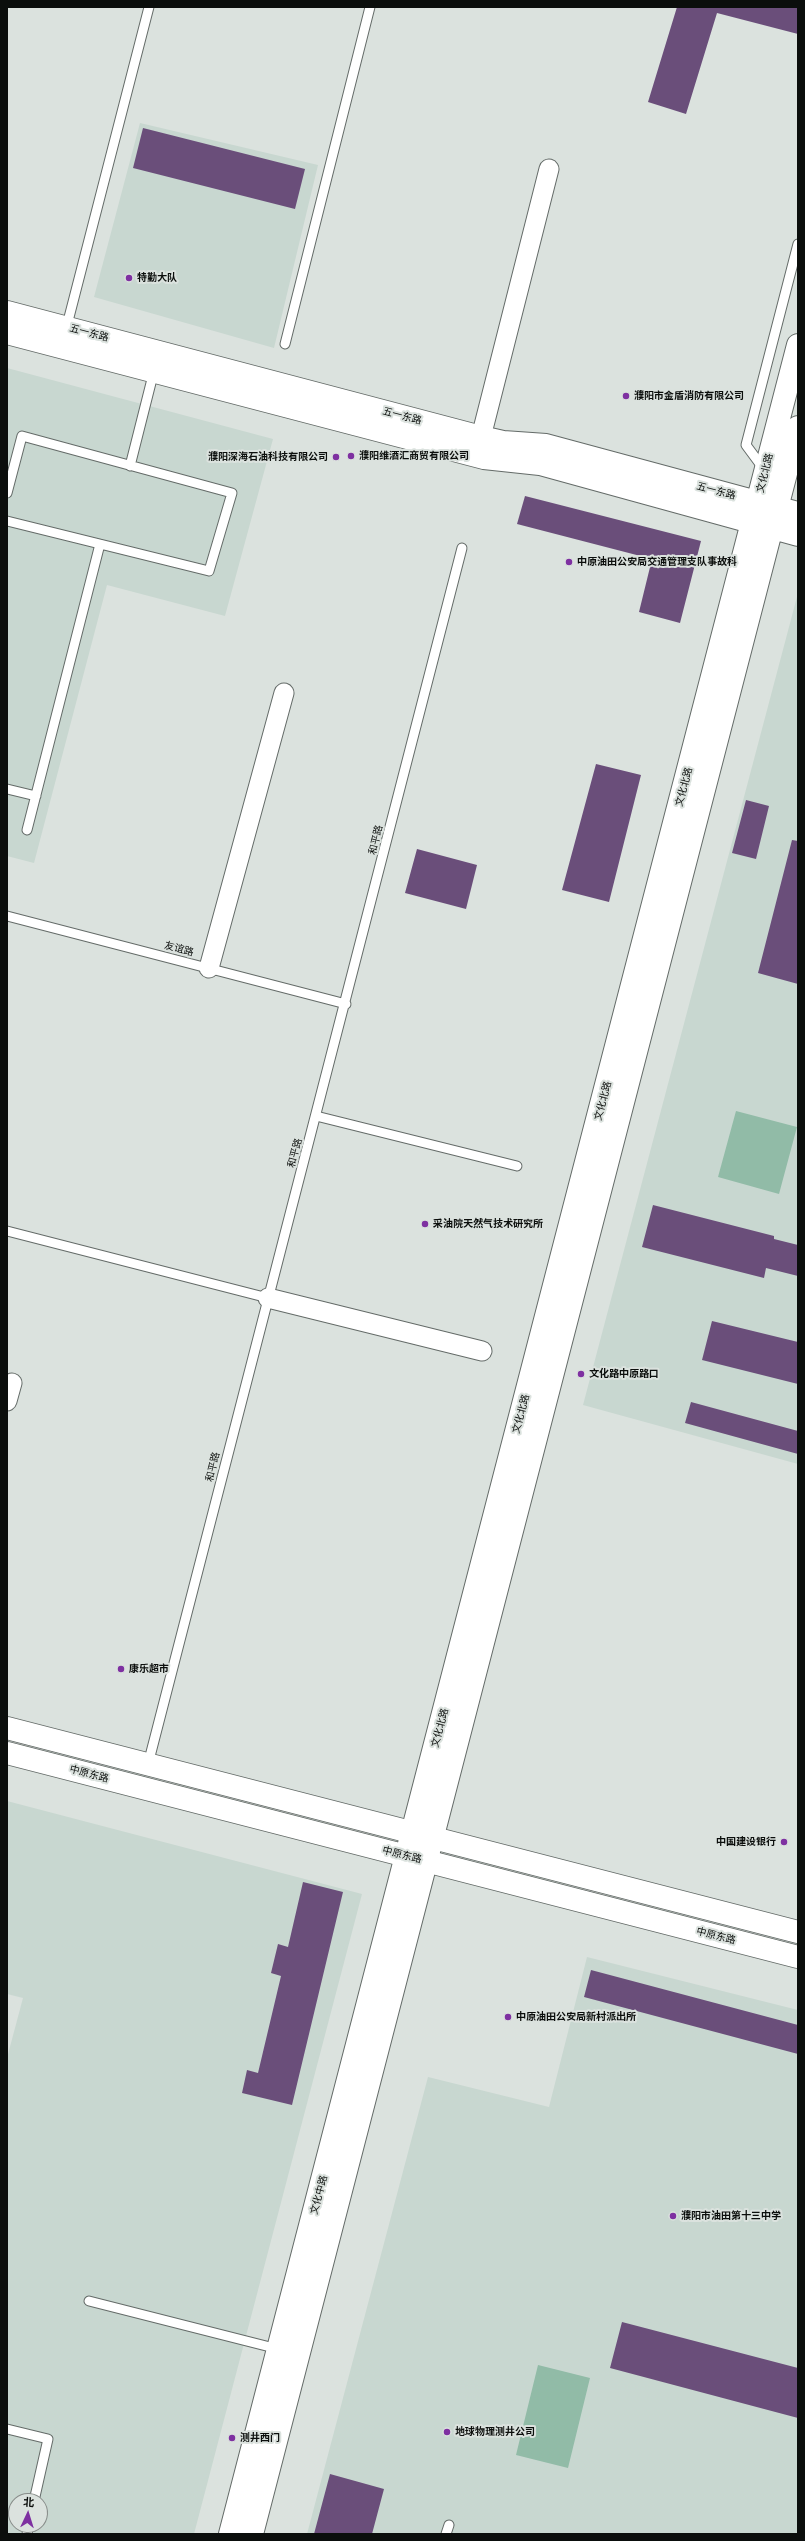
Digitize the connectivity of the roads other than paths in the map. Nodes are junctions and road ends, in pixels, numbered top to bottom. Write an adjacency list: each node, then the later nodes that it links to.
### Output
1 (149, 7): 7 (lane)
2 (370, 7): 8 (lane)
3 (549, 169): 12 (street)
4 (798, 244): 14 (lane)
5 (7, 312): 7 (street, 五一东路)
6 (7, 333): 7 (street, 五一东路)
7 (64, 337): 10 (street, 五一东路); 12 (street, 五一东路)
8 (285, 344)
9 (798, 345): 14 (street, 文化北路)
10 (154, 371): 13 (lane); 17 (street, 五一东路)
11 (798, 427): 14 (street, 文化北路)
12 (481, 437): 17 (street, 五一东路)
13 (130, 466): 15 (lane); 20 (lane)
14 (783, 471): 17 (street, 文化北路)
15 (7, 493)
16 (798, 513): 17 (street, 五一东路)
17 (765, 515): 19 (street, 五一东路); 39 (street, 文化北路)
18 (7, 521): 20 (lane)
19 (798, 535)
20 (100, 544): 24 (lane)
21 (462, 548): 28 (lane, 和平路)
22 (284, 692): 27 (street)
23 (7, 789): 24 (lane)
24 (36, 796): 25 (lane)
25 (27, 830)
26 (7, 916): 27 (lane, 友谊路)
27 (209, 968): 28 (lane, 友谊路)
28 (346, 1004): 29 (lane, 和平路)
29 (316, 1116): 30 (lane); 32 (lane, 和平路)
30 (517, 1166)
31 (7, 1231): 32 (lane)
32 (268, 1298): 33 (street); 38 (lane, 和平路)
33 (482, 1351)
34 (12, 1383): 35 (street)
35 (7, 1402)
36 (7, 1728): 38 (street)
37 (7, 1753): 40 (street, 中原东路)
38 (148, 1765): 39 (street)
39 (423, 1836): 40 (street, 文化北路); 41 (street)
40 (417, 1859): 42 (street, 中原东路); 44 (street, 文化中路)
41 (798, 1932)
42 (798, 1957)
43 (89, 2301): 44 (lane)
44 (289, 2352): 47 (street, 文化中路); 48 (street, 文化中路)
45 (7, 2429): 46 (lane)
46 (36, 2493)
47 (230, 2534)
48 (252, 2534)

